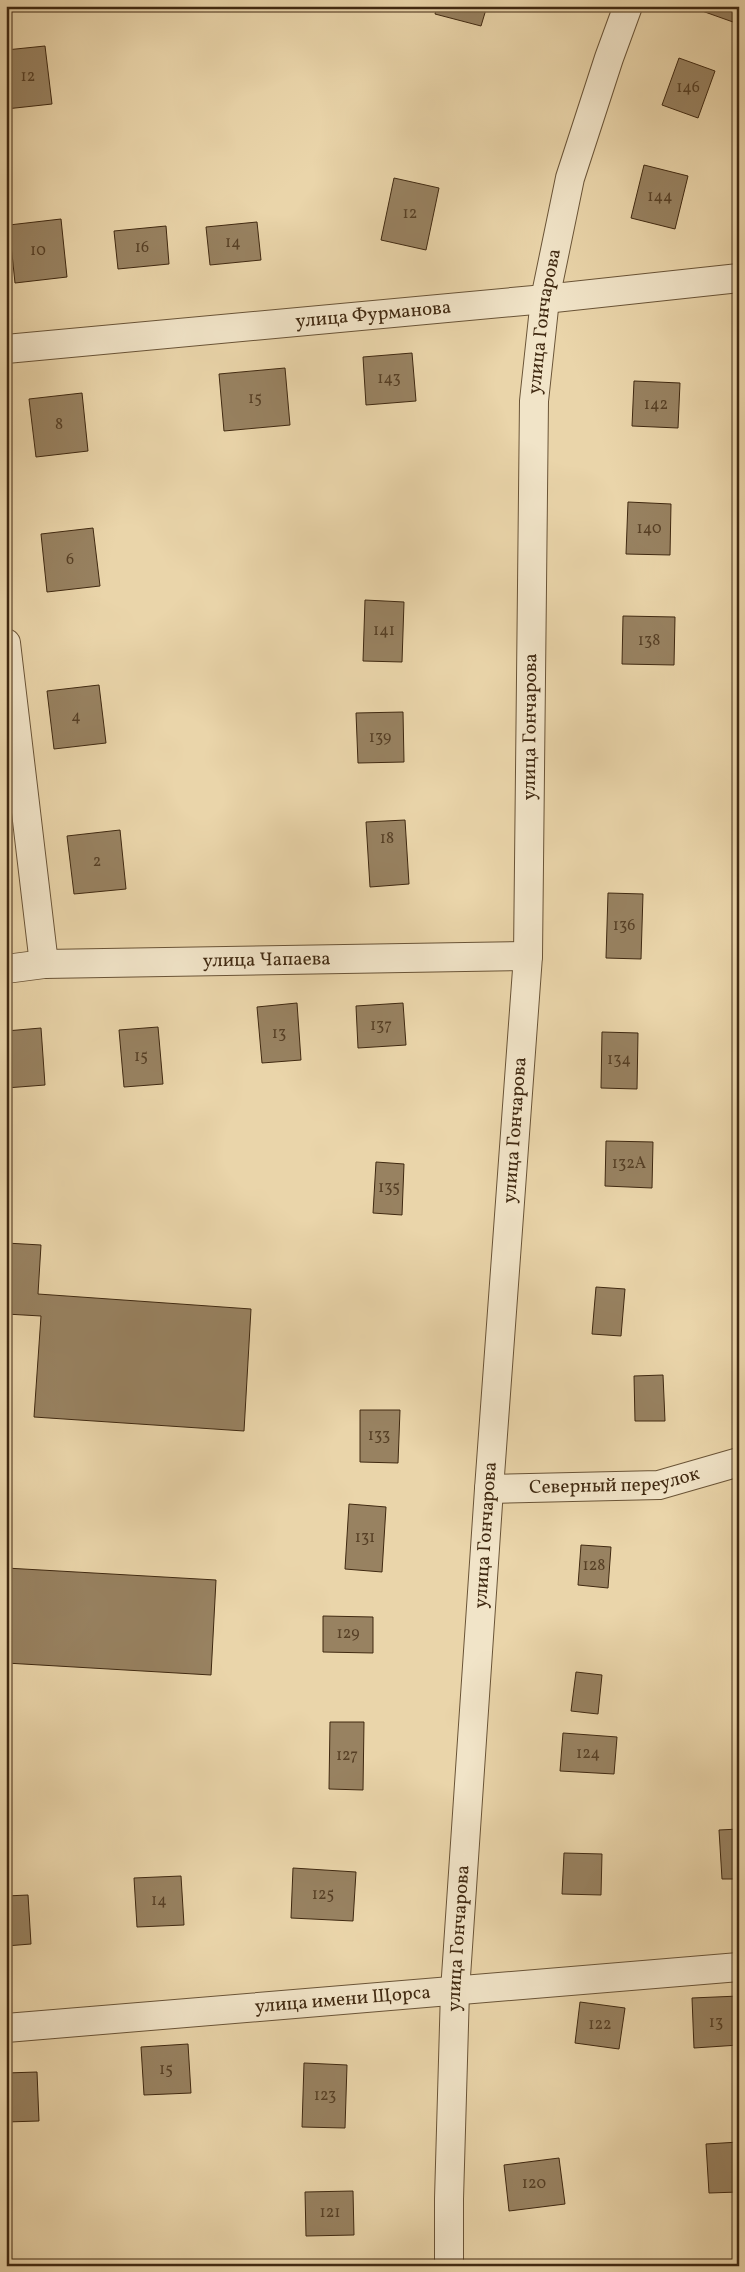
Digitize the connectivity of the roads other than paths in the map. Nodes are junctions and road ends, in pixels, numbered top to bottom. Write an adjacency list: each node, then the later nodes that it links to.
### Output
1 (628, 6): 3 (street, улица Гончарова)
2 (739, 278): 3 (street, улица Фурманова)
3 (545, 299): 4 (street, улица Фурманова); 6 (street, улица Гончарова)
4 (6, 349)
5 (6, 643): 7 (street)
6 (528, 956): 7 (street, улица Чапаева); 10 (street, улица Гончарова)
7 (44, 964): 8 (street, улица Чапаева)
8 (6, 969)
9 (739, 1462): 10 (street, Северный переулок)
10 (488, 1489): 12 (street, улица Гончарова)
11 (739, 1967): 12 (street, улица имени Щорса)
12 (455, 1991): 13 (street, улица имени Щорса); 14 (street, улица Гончарова)
13 (6, 2028)
14 (449, 2266)

